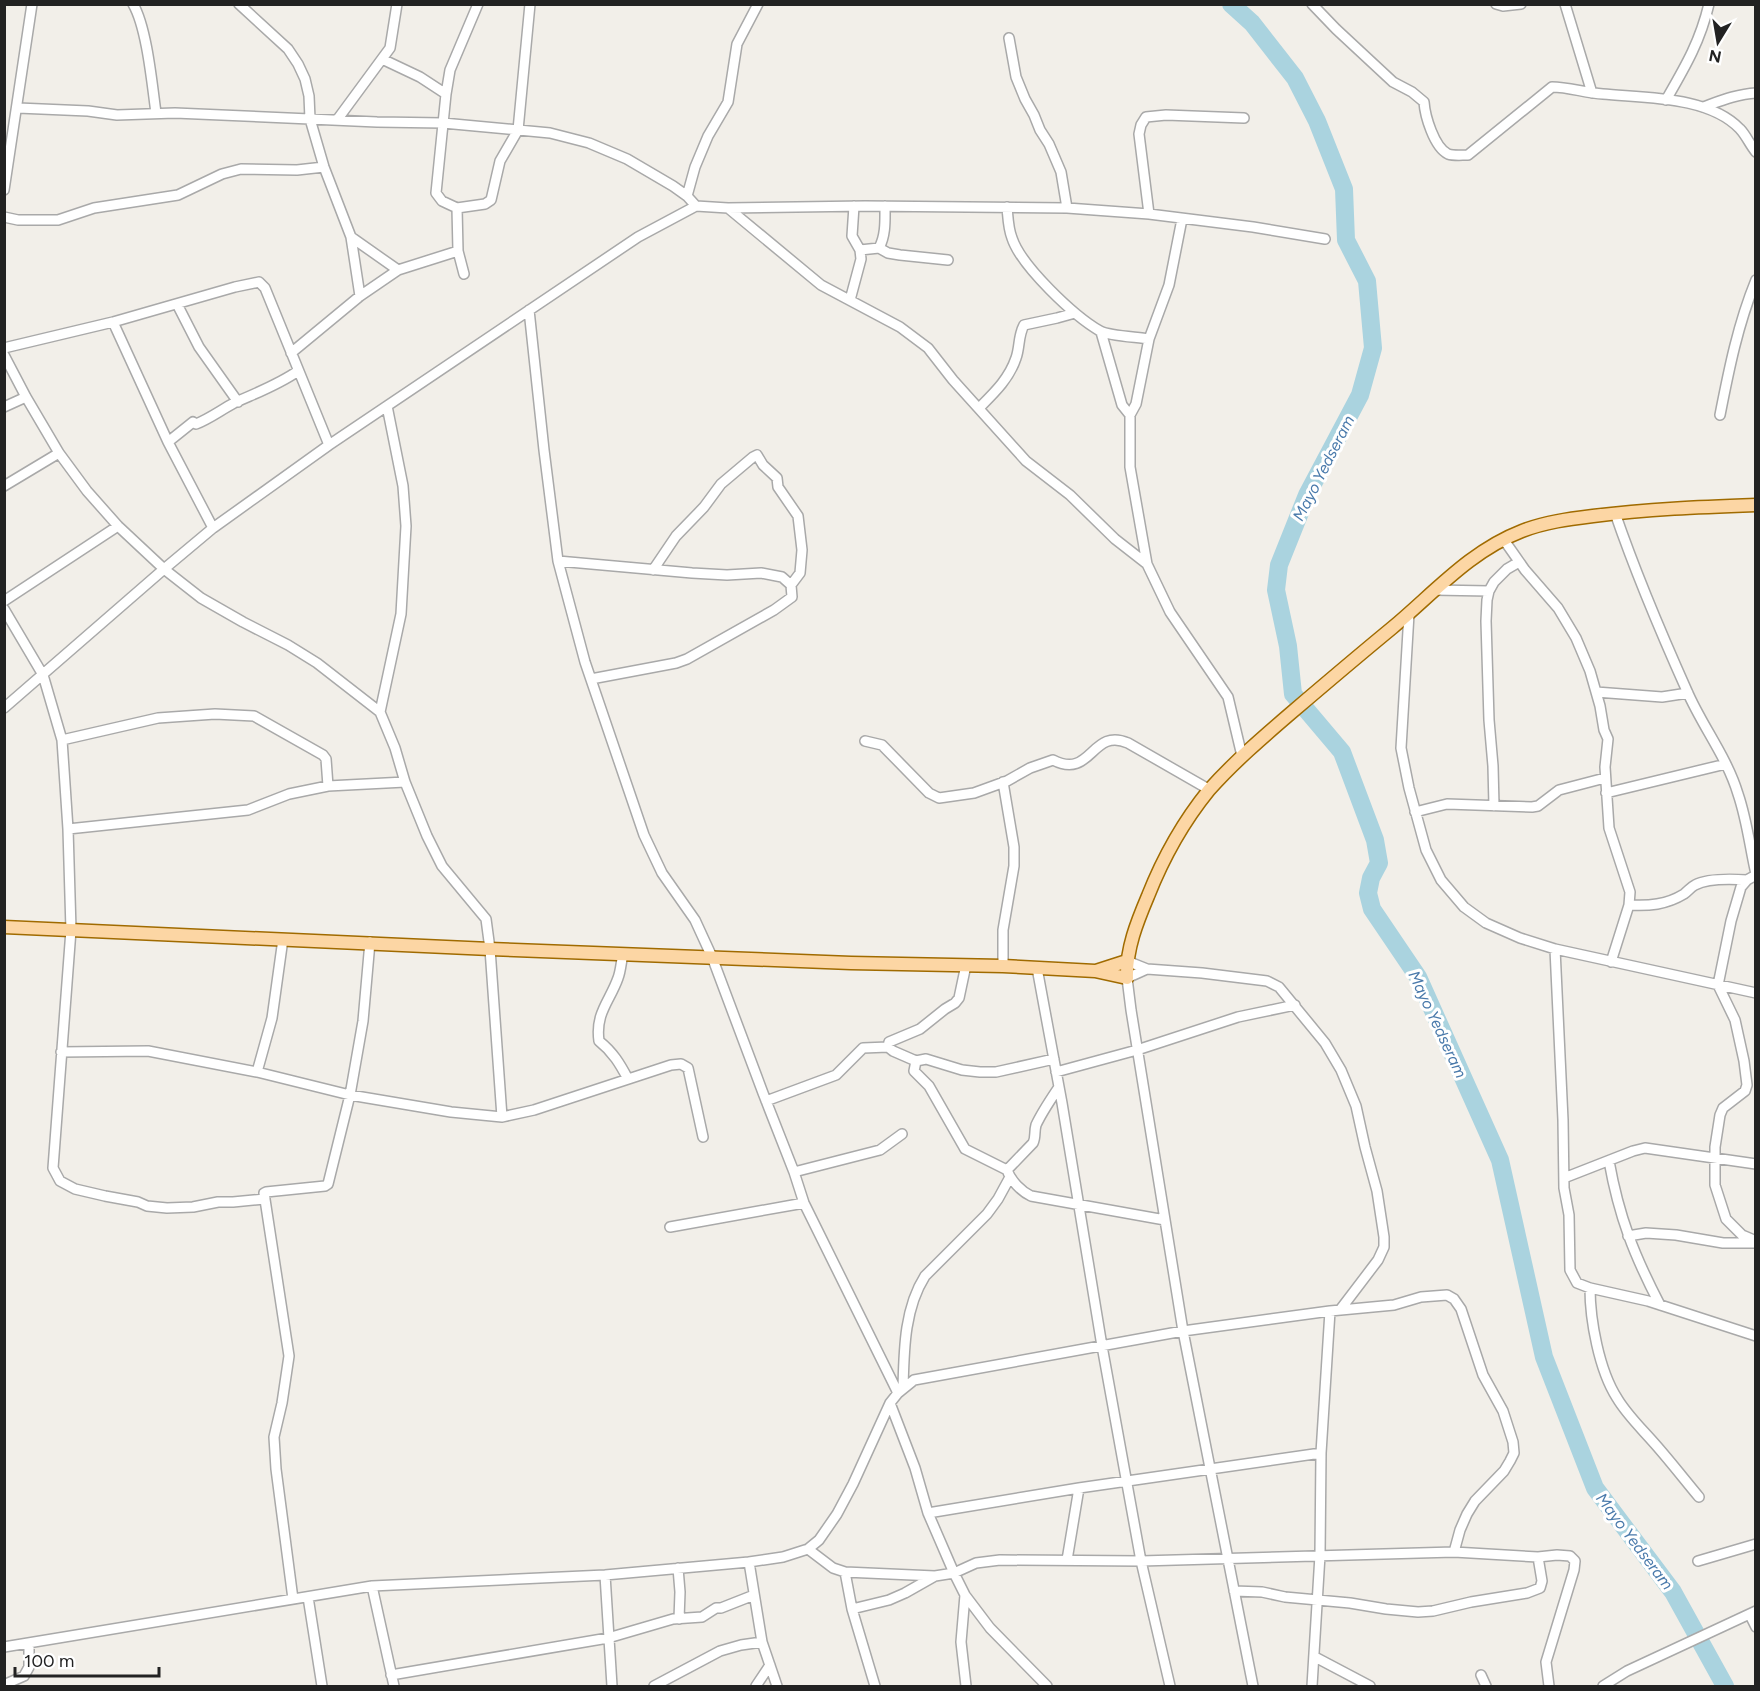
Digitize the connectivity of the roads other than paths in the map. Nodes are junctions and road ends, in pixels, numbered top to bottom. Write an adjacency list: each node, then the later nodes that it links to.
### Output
1 (33, 4): 20 (street)
2 (133, 4): 21 (street)
3 (239, 4): 23 (street)
4 (397, 4): 14 (street)
5 (478, 4): 17 (street)
6 (530, 4): 26 (street)
7 (758, 4): 30 (street)
8 (1312, 4): 15 (street)
9 (1497, 4): 10 (street)
10 (1521, 4)
11 (1565, 4): 15 (street)
12 (1709, 4): 18 (street)
13 (1009, 38): 37 (street)
14 (382, 59): 17 (street); 24 (street)
15 (1592, 93): 18 (street)
16 (1755, 93): 19 (street)
17 (446, 94): 25 (street)
18 (1666, 100): 19 (street)
19 (1702, 107): 27 (street)
20 (18, 108): 21 (street); 29 (street)
21 (156, 113): 23 (street)
22 (1244, 118): 38 (street)
23 (310, 119): 24 (street); 28 (street)
24 (337, 120): 25 (street)
25 (443, 123): 26 (street); 35 (street)
26 (518, 130): 30 (street); 35 (street)
27 (1755, 152)
28 (324, 166): 39 (street); 41 (street)
29 (4, 190)
30 (687, 196): 31 (street)
31 (696, 206): 36 (street); 53 (street)
32 (854, 206): 33 (street); 36 (street); 44 (street)
33 (885, 206): 34 (street); 43 (street)
34 (1007, 207): 37 (street); 54 (street)
35 (457, 208): 45 (street)
36 (728, 208): 51 (street)
37 (1067, 208): 38 (street)
38 (1149, 214): 40 (street)
39 (4, 217)
40 (1182, 219): 42 (street); 57 (street)
41 (351, 237): 47 (street); 50 (street)
42 (1325, 239)
43 (879, 248): 44 (street); 46 (street)
44 (860, 250): 51 (street)
45 (458, 251): 47 (street); 48 (street)
46 (948, 260)
47 (398, 270): 50 (street)
48 (464, 274)
49 (1755, 280): 68 (street)
50 (360, 296): 59 (street)
51 (850, 300): 66 (street)
52 (177, 304): 55 (street); 59 (street); 63 (street)
53 (529, 310): 64 (street); 78 (street)
54 (1075, 313): 56 (street); 66 (street)
55 (112, 322): 58 (street); 69 (street)
56 (1101, 332): 57 (street); 67 (street)
57 (1149, 339): 67 (street)
58 (4, 348)
59 (291, 353): 61 (street)
60 (4, 355): 62 (street)
61 (298, 371): 63 (street); 70 (street)
62 (26, 397): 65 (street); 71 (street)
63 (238, 402): 69 (street)
64 (387, 406): 70 (street); 94 (street)
65 (4, 407)
66 (979, 408): 80 (street)
67 (1130, 415): 80 (street)
68 (1720, 415)
69 (168, 442): 76 (street)
70 (328, 445): 76 (street)
71 (59, 453): 72 (street); 75 (street)
72 (4, 486)
73 (1755, 505): 74 (main road)
74 (1615, 513): 77 (main road); 92 (street)
75 (118, 526): 81 (street); 86 (street)
76 (213, 528): 81 (street)
77 (1504, 540): 79 (street); 84 (main road)
78 (558, 561): 82 (street); 90 (street)
79 (1519, 562): 85 (street); 91 (street)
80 (1147, 564): 97 (street)
81 (164, 569): 89 (street); 94 (street)
82 (653, 570): 83 (street); 83 (street)
83 (791, 585): 90 (street)
84 (1434, 590): 85 (street); 88 (main road)
85 (1489, 591): 105 (street)
86 (4, 601)
87 (4, 609): 89 (street)
88 (1409, 614): 97 (main road); 106 (street)
89 (43, 675): 93 (street); 95 (street)
90 (591, 679): 119 (street)
91 (1596, 692): 92 (street); 99 (street)
92 (1688, 693): 98 (street)
93 (5, 708)
94 (380, 712): 100 (street)
95 (62, 740): 102 (street); 108 (street)
96 (866, 741): 101 (street)
97 (1242, 756): 103 (main road)
98 (1726, 764): 104 (street); 109 (street)
99 (1605, 778): 104 (street); 105 (street)
100 (405, 782): 102 (street); 116 (street)
101 (1003, 782): 103 (street); 123 (street)
102 (328, 786): 108 (street)
103 (1210, 790): 120 (main road)
104 (1606, 793): 111 (street)
105 (1494, 806): 106 (street)
106 (1415, 812): 117 (street)
107 (1755, 822): 109 (street)
108 (68, 829): 113 (street)
109 (1746, 829): 110 (street)
110 (1753, 876): 111 (street); 128 (street)
111 (1629, 905): 121 (street)
112 (4, 927): 113 (main road)
113 (70, 930): 114 (main road); 133 (street)
114 (283, 939): 115 (main road); 136 (street)
115 (370, 942): 116 (main road); 140 (street)
116 (490, 949): 118 (main road); 142 (street)
117 (1555, 949): 121 (street); 150 (street)
118 (623, 954): 119 (main road); 138 (street)
119 (712, 957): 122 (main road); 141 (street)
120 (1127, 961): 125 (street); 126 (main road); 127 (main road)
121 (1611, 962): 128 (street)
122 (966, 965): 123 (main road); 131 (street)
123 (1003, 966): 124 (main road)
124 (1037, 968): 126 (main road); 134 (street)
125 (1147, 969): 127 (street); 130 (street)
126 (1095, 971): 127 (main road)
127 (1127, 978): 132 (street)
128 (1718, 985): 129 (street); 145 (street)
129 (1755, 993)
130 (1295, 1005): 132 (street); 160 (street)
131 (888, 1047): 135 (street); 141 (street)
132 (1137, 1050): 137 (street); 154 (street)
133 (61, 1052): 136 (street); 151 (street)
134 (1054, 1059): 135 (street); 137 (street)
135 (915, 1061): 149 (street)
136 (257, 1072): 140 (street)
137 (1056, 1072): 139 (street)
138 (628, 1079): 142 (street); 144 (street)
139 (1059, 1087): 149 (street); 153 (street)
140 (350, 1095): 142 (street); 151 (street)
141 (766, 1101): 148 (street)
142 (502, 1117)
143 (902, 1134): 148 (street)
144 (703, 1137)
145 (1716, 1159): 146 (street); 147 (street); 157 (street)
146 (1609, 1161): 150 (street); 156 (street)
147 (1755, 1164)
148 (794, 1172): 152 (street)
149 (1008, 1174): 153 (street); 164 (street)
150 (1564, 1178): 158 (street)
151 (265, 1200): 192 (street)
152 (804, 1203): 155 (street); 164 (street)
153 (1079, 1205): 154 (street); 163 (street)
154 (1165, 1220): 161 (street)
155 (670, 1227)
156 (1628, 1236): 157 (street); 159 (street)
157 (1755, 1242)
158 (1590, 1288): 159 (street); 170 (street)
159 (1660, 1305): 162 (street)
160 (1335, 1310): 161 (street); 166 (street); 174 (street)
161 (1183, 1331): 163 (street); 167 (street)
162 (1755, 1336)
163 (1102, 1346): 164 (street); 168 (street)
164 (900, 1391): 165 (street)
165 (890, 1403): 171 (street); 173 (street)
166 (1321, 1453): 167 (street); 175 (street)
167 (1209, 1469): 168 (street); 176 (street)
168 (1126, 1481): 169 (street); 179 (street)
169 (1079, 1488): 171 (street); 178 (street)
170 (1699, 1497)
171 (928, 1513): 184 (street)
172 (1755, 1544): 180 (street)
173 (808, 1549): 181 (street); 183 (street)
174 (1454, 1552): 175 (street); 177 (street)
175 (1320, 1555): 176 (street); 193 (street)
176 (1227, 1557): 179 (street); 188 (street)
177 (1538, 1557): 193 (street); 221 (street)
178 (1066, 1560): 179 (street); 184 (street)
179 (1141, 1561): 216 (street)
180 (1698, 1561)
181 (749, 1562): 182 (street); 189 (street)
182 (678, 1568): 185 (street); 196 (street)
183 (845, 1572): 186 (street); 194 (street)
184 (954, 1573): 186 (street); 190 (street)
185 (605, 1575): 187 (street); 198 (street)
186 (935, 1576): 194 (street)
187 (372, 1586): 191 (street); 204 (street)
188 (1234, 1591): 193 (street); 217 (street)
189 (754, 1595): 196 (street); 199 (street)
190 (965, 1595): 214 (street); 215 (street)
191 (308, 1597): 192 (street); 207 (street)
192 (293, 1599): 200 (street)
193 (1317, 1600): 202 (street)
194 (852, 1609): 213 (street)
195 (1753, 1613): 197 (street); 222 (street)
196 (678, 1618): 198 (street)
197 (1755, 1627)
198 (608, 1638): 204 (street); 209 (street)
199 (762, 1642): 203 (street); 210 (street)
200 (29, 1643): 201 (street); 206 (street)
201 (4, 1647)
202 (1315, 1657): 218 (street); 219 (street)
203 (770, 1665): 211 (street); 212 (street)
204 (391, 1675): 208 (street)
205 (1481, 1675): 220 (street)
206 (5, 1686)
207 (322, 1686)
208 (394, 1686)
209 (612, 1686)
210 (654, 1686)
211 (756, 1686)
212 (777, 1686)
213 (874, 1686)
214 (966, 1686)
215 (1047, 1686)
216 (1170, 1686)
217 (1253, 1686)
218 (1312, 1686)
219 (1370, 1686)
220 (1486, 1686)
221 (1549, 1686)
222 (1603, 1686)

